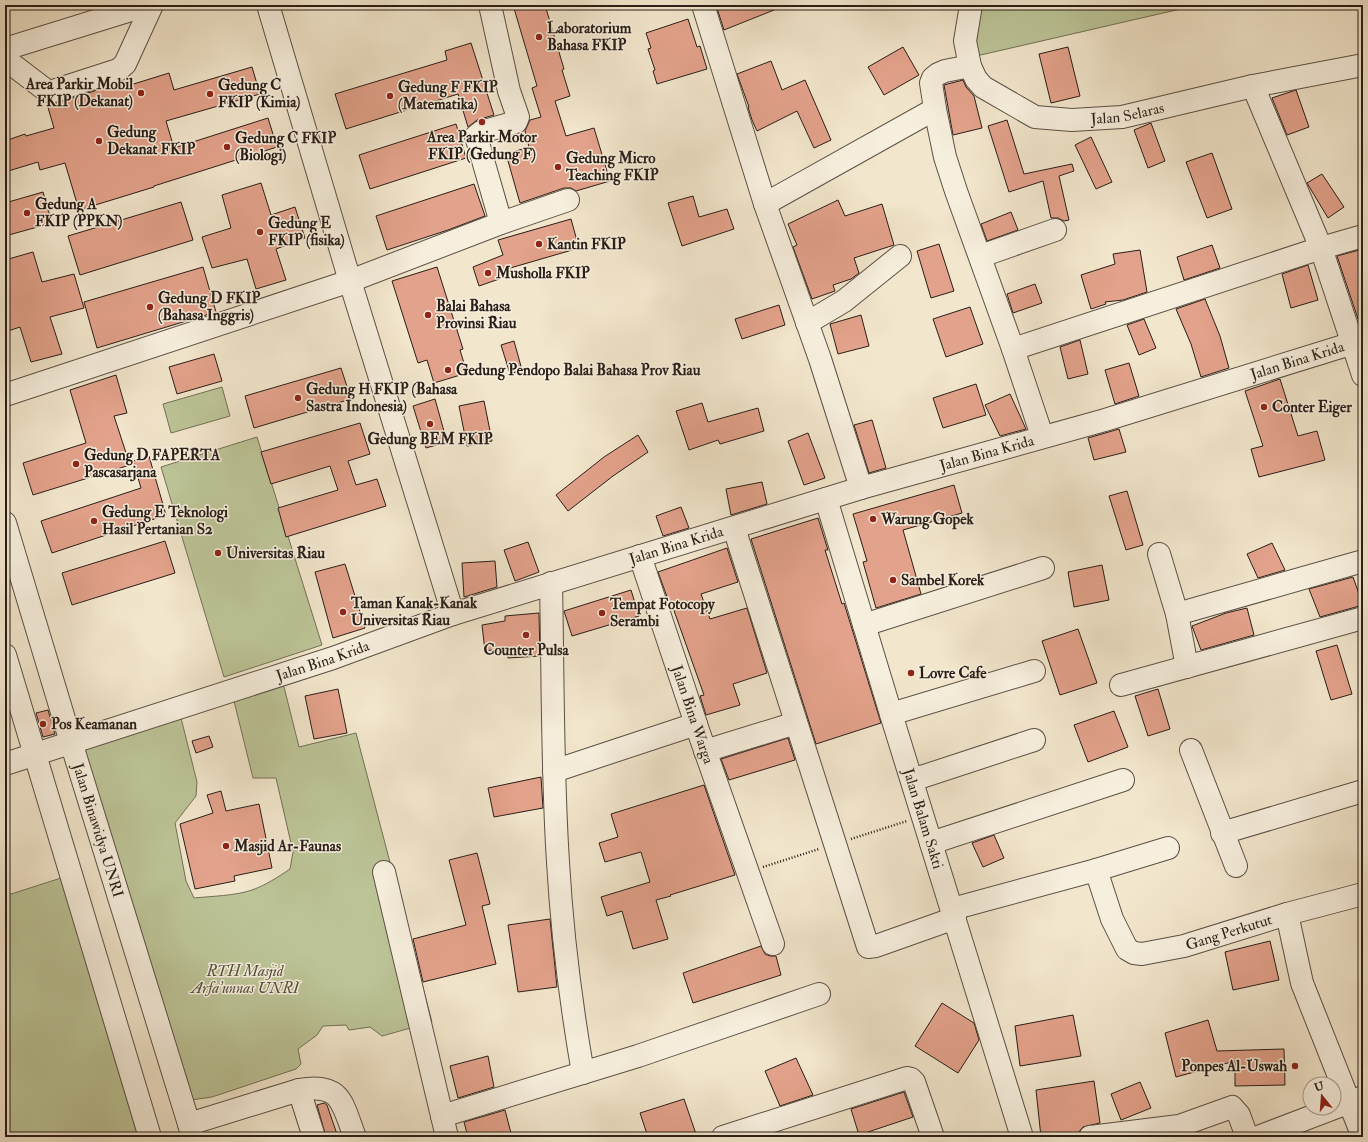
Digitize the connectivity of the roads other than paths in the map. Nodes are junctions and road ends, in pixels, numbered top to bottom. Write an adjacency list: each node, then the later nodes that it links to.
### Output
1 (268, 5): 20 (street)
2 (490, 5): 14 (street)
3 (703, 5): 13 (street)
4 (971, 5): 9 (street, Jalan Selaras)
5 (143, 6): 6 (street); 7 (street)
6 (5, 49)
7 (5, 58)
8 (1363, 65): 10 (street, Jalan Selaras)
9 (970, 66): 10 (street, Jalan Selaras); 11 (street)
10 (1253, 86): 17 (street)
11 (935, 109): 13 (street); 19 (street)
12 (568, 200): 14 (street)
13 (765, 204): 21 (street)
14 (501, 223): 20 (street)
15 (1055, 230): 19 (street)
16 (1363, 236): 17 (street)
17 (1321, 248): 22 (street); 23 (street)
18 (900, 256): 21 (street)
19 (980, 256): 23 (street)
20 (350, 281): 25 (street); 36 (street)
21 (807, 323): 27 (street)
22 (1358, 342): 24 (street); 26 (street, Jalan Bina Krida)
23 (1013, 349): 26 (street)
24 (1363, 375)
25 (5, 395)
26 (1042, 436): 27 (street, Jalan Bina Krida)
27 (861, 488): 28 (street, Jalan Bina Krida)
28 (826, 499): 30 (street, Jalan Bina Krida); 39 (street, Jalan Balam Sakti)
29 (5, 523): 48 (street, Jalan Binawidya UNRI)
30 (734, 528): 32 (street, Jalan Bina Krida); 45 (street)
31 (1159, 554): 37 (street)
32 (640, 556): 35 (street, Jalan Bina Krida); 46 (street, Jalan Bina Warga)
33 (1363, 561): 37 (street)
34 (1043, 568): 39 (street)
35 (551, 584): 36 (street, Jalan Bina Krida); 53 (street)
36 (453, 614): 48 (street, Jalan Bina Krida)
37 (1177, 614): 41 (street)
38 (1363, 618): 41 (street)
39 (864, 625): 44 (street, Jalan Balam Sakti)
40 (5, 655): 51 (street)
41 (1187, 666): 43 (street)
42 (1034, 671): 44 (street)
43 (1121, 685)
44 (891, 714): 54 (street, Jalan Balam Sakti)
45 (796, 723): 50 (street); 64 (street)
46 (696, 724): 50 (street, Jalan Bina Warga); 53 (street)
47 (1034, 740): 54 (street)
48 (71, 742): 51 (street, Jalan Bina Krida); 72 (street, Jalan Binawidya UNRI)
49 (1191, 750): 57 (street)
50 (705, 751): 66 (street, Jalan Bina Warga)
51 (36, 755): 52 (street, Jalan Bina Krida); 73 (street)
52 (5, 764)
53 (554, 771): 68 (street)
54 (912, 780): 58 (street, Jalan Balam Sakti)
55 (1123, 780): 58 (street)
56 (1363, 791): 57 (street)
57 (1222, 833): 60 (street)
58 (931, 843): 64 (street, Jalan Balam Sakti)
59 (1168, 848): 61 (street)
60 (1236, 866)
61 (1096, 870): 64 (street); 65 (street, Gang Perkutut)
62 (384, 872): 71 (street)
63 (1363, 894): 65 (street, Gang Perkutut)
64 (953, 914): 79 (street, Jalan Balam Sakti)
65 (1287, 914): 70 (street)
66 (773, 944)
67 (819, 994): 68 (street)
68 (583, 1073): 71 (street)
69 (299, 1090): 72 (street); 74 (street); 75 (street)
70 (1356, 1100): 82 (street); 83 (street)
71 (442, 1116): 76 (street)
72 (191, 1130)
73 (150, 1137)
74 (314, 1137)
75 (355, 1137)
76 (447, 1137)
77 (723, 1137): 78 (street)
78 (933, 1137)
79 (1022, 1137)
80 (1090, 1137): 81 (street)
81 (1246, 1137)
82 (1258, 1137)
83 (1363, 1137)

